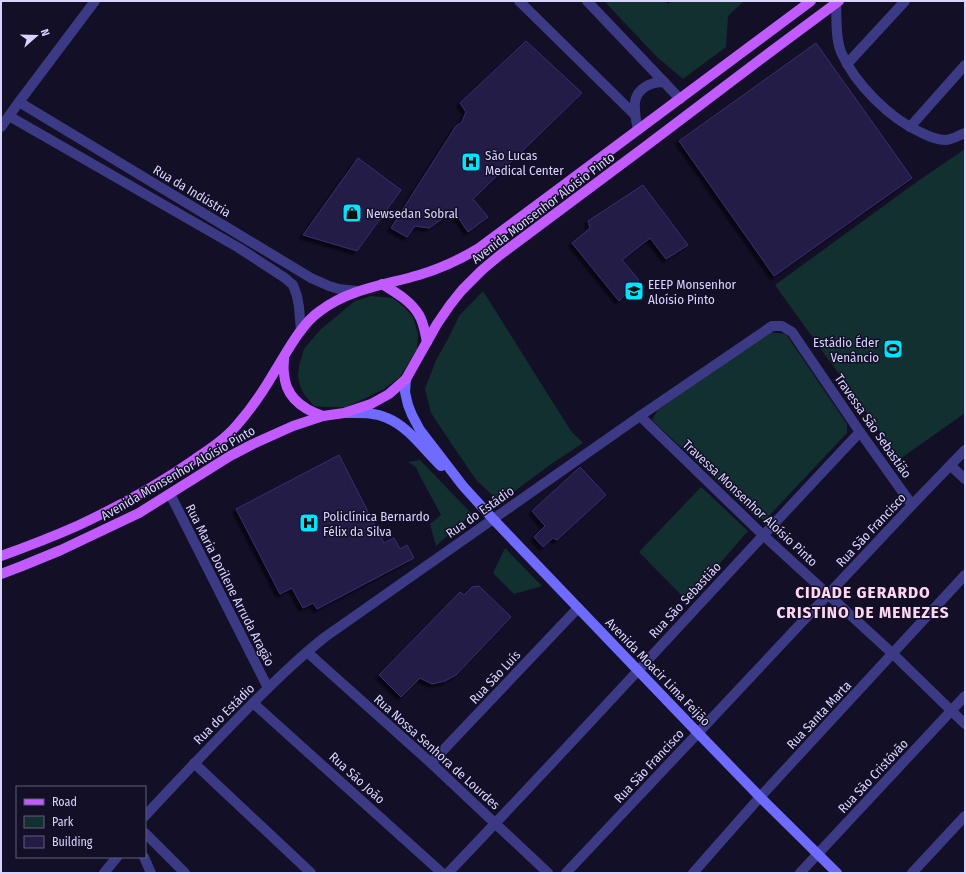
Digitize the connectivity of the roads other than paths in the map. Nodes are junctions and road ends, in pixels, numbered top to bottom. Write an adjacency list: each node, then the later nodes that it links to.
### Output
1 (95, 1): 11 (street)
2 (519, 1): 12 (street)
3 (587, 1): 9 (street)
4 (811, 1): 10 (main road, Avenida Monsenhor Aloísio Pinto)
5 (905, 1): 7 (street)
6 (838, 2): 7 (street); 22 (main road, Avenida Monsenhor Aloísio Pinto)
7 (847, 64): 15 (street)
8 (965, 65): 15 (street)
9 (664, 82): 10 (street); 12 (street)
10 (680, 99): 16 (main road, Avenida Monsenhor Aloísio Pinto)
11 (19, 102): 13 (street); 19 (street, Rua da Indústria)
12 (635, 115): 16 (street)
13 (9, 116): 14 (street); 21 (street, Rua da Indústria)
14 (1, 127)
15 (910, 127): 17 (street)
16 (638, 130): 18 (main road, Avenida Monsenhor Aloísio Pinto)
17 (965, 132)
18 (382, 284): 19 (main road, Avenida Monsenhor Aloísio Pinto); 22 (main road)
19 (357, 292): 21 (main road, Avenida Monsenhor Aloísio Pinto)
20 (782, 326): 27 (street, Rua do Estádio); 28 (street, Travessa São Sebastião)
21 (301, 331): 23 (main road, Avenida Monsenhor Aloísio Pinto)
22 (427, 342): 24 (main road, Avenida Monsenhor Aloísio Pinto)
23 (284, 356): 26 (main road); 37 (main road, Avenida Monsenhor Aloísio Pinto)
24 (406, 379): 25 (main road, Avenida Monsenhor Aloísio Pinto); 32 (main road)
25 (344, 412): 26 (main road, Avenida Monsenhor Aloísio Pinto); 32 (main road)
26 (323, 416): 33 (main road, Avenida Monsenhor Aloísio Pinto)
27 (640, 416): 35 (street, Rua do Estádio); 36 (street, Travessa Monsenhor Aloísio Pinto)
28 (860, 432): 34 (street, Travessa São Sebastião); 36 (street, Rua São Sebastião)
29 (965, 450): 30 (street, Rua São Francisco)
30 (951, 466): 31 (street); 34 (street, Rua São Francisco)
31 (965, 479)
32 (463, 486): 35 (main road, Avenida Moacir Lima Feijão)
33 (170, 494): 38 (main road, Avenida Monsenhor Aloísio Pinto); 45 (street, Rua Maria Dorilene Arruda Aragão)
34 (912, 505): 40 (street, Rua São Francisco)
35 (493, 519): 41 (main road, Avenida Moacir Lima Feijão); 42 (street, Rua do Estádio)
36 (763, 535): 40 (street, Travessa Monsenhor Aloísio Pinto); 44 (street, Rua São Sebastião)
37 (1, 556)
38 (1, 574)
39 (965, 575): 43 (street, Rua Santa Marta)
40 (828, 595): 43 (street, Travessa Monsenhor Aloísio Pinto); 50 (street, Rua São Francisco)
41 (578, 608): 44 (main road, Avenida Moacir Lima Feijão); 52 (street, Rua São Luís)
42 (307, 652): 45 (street, Rua do Estádio); 52 (street, Rua Nossa Senhora de Lourdes)
43 (893, 654): 48 (street, Travessa Monsenhor Aloísio Pinto); 53 (street, Rua Santa Marta)
44 (638, 670): 50 (main road, Avenida Moacir Lima Feijão); 56 (street, Rua São Sebastião)
45 (268, 688): 47 (street, Rua do Estádio)
46 (965, 696): 48 (street, Rua São Cristóvão)
47 (253, 703): 51 (street, Rua do Estádio); 65 (street, Rua São João)
48 (951, 711): 49 (street, Travessa Monsenhor Aloísio Pinto); 58 (street, Rua São Cristóvão)
49 (965, 724)
50 (698, 734): 53 (main road, Avenida Moacir Lima Feijão); 68 (street, Rua São Francisco)
51 (194, 763): 54 (street, Rua do Estádio); 64 (street)
52 (431, 763): 56 (street, Rua Nossa Senhora de Lourdes)
53 (760, 797): 58 (main road, Avenida Moacir Lima Feijão); 69 (street, Rua Santa Marta)
54 (146, 815)
55 (965, 816): 72 (street)
56 (495, 823): 66 (street, Rua São Sebastião); 67 (street, Rua Nossa Senhora de Lourdes)
57 (146, 834): 63 (street)
58 (817, 854): 70 (street, Rua São Cristóvão); 71 (main road, Avenida Moacir Lima Feijão)
59 (116, 858): 61 (street)
60 (144, 858): 62 (street)
61 (104, 873)
62 (151, 873)
63 (184, 873)
64 (311, 873)
65 (442, 873)
66 (448, 873)
67 (548, 873)
68 (566, 873)
69 (693, 873)
70 (800, 873)
71 (837, 873)
72 (912, 873)

